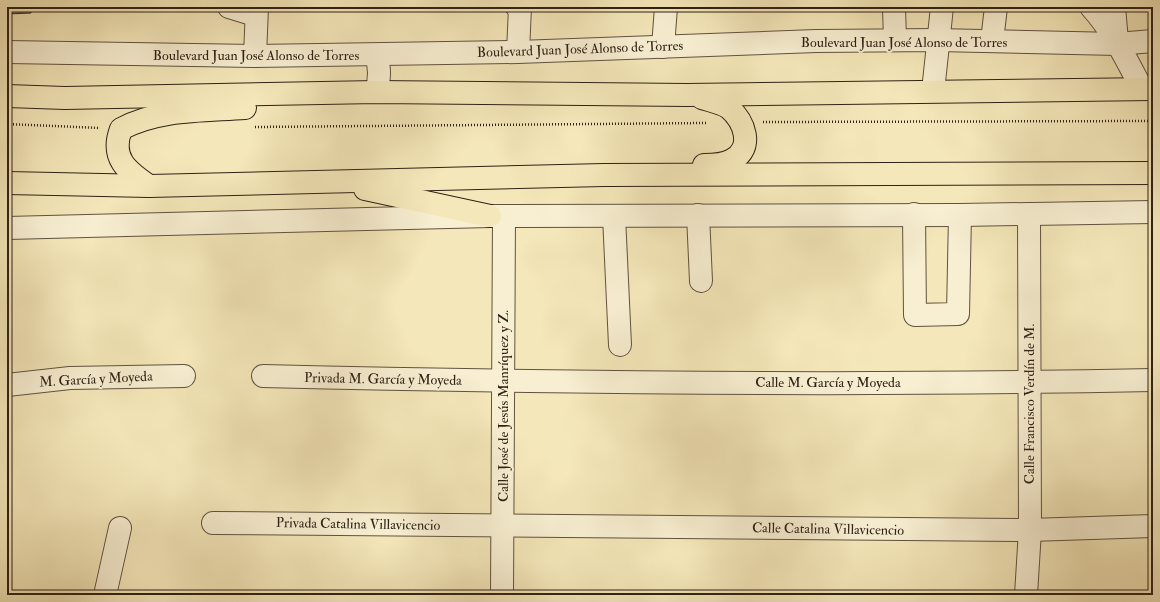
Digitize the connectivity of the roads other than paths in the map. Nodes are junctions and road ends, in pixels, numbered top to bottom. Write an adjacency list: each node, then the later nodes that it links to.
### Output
1 (229, 7): 9 (street)
2 (519, 7): 17 (street)
3 (666, 7): 15 (street)
4 (894, 7): 10 (street)
5 (942, 7): 11 (street)
6 (996, 7): 12 (street)
7 (1091, 7): 14 (street)
8 (1114, 7): 14 (street)
9 (256, 11): 19 (street)
10 (895, 40): 11 (street, Boulevard Juan José Alonso de Torres); 15 (street, Boulevard Juan José Alonso de Torres)
11 (937, 40): 12 (street, Boulevard Juan José Alonso de Torres); 22 (street)
12 (992, 40): 14 (street, Boulevard Juan José Alonso de Torres)
13 (1153, 41): 14 (street, Boulevard Juan José Alonso de Torres)
14 (1117, 44): 20 (street)
15 (663, 47): 17 (street, Boulevard Juan José Alonso de Torres)
16 (7, 52): 19 (street, Boulevard Juan José Alonso de Torres)
17 (518, 52): 18 (street, Boulevard Juan José Alonso de Torres)
18 (376, 55): 19 (street, Boulevard Juan José Alonso de Torres); 21 (street)
19 (255, 56)
20 (1148, 89): 22 (main road)
21 (376, 92): 23 (main road); 24 (main road); 29 (main road)
22 (933, 92): 23 (main road)
23 (687, 95): 26 (main road)
24 (7, 96)
25 (1153, 173): 26 (main road)
26 (604, 175): 27 (main road)
27 (329, 181): 29 (main road); 35 (main road)
28 (7, 183): 29 (main road)
29 (149, 186)
30 (1153, 212): 32 (street)
31 (914, 214): 33 (street); 34 (street); 34 (street)
32 (1029, 214): 34 (street); 44 (street, Calle Francisco Verdín de M.)
33 (698, 215): 36 (street); 38 (street)
34 (960, 215)
35 (497, 216): 36 (street); 37 (street); 43 (street, Calle José de Jesús Manríquez y Z.)
36 (614, 216): 39 (street)
37 (7, 228)
38 (701, 281)
39 (620, 345)
40 (184, 376): 45 (street, M. García y Moyeda)
41 (263, 376): 43 (street, Privada M. García y Moyeda)
42 (1153, 380): 44 (street, Calle M. García y Moyeda)
43 (503, 382): 44 (street, Calle M. García y Moyeda); 47 (street, Calle José de Jesús Manríquez y Z.)
44 (1029, 382): 50 (street, Calle Francisco Verdín de M.)
45 (7, 385)
46 (213, 523): 47 (street, Privada Catalina Villavicencio)
47 (502, 526): 50 (street, Calle Catalina Villavicencio); 52 (street, Calle José de Jesús Manríquez y Z.)
48 (1153, 526): 50 (street, Calle Catalina Villavicencio)
49 (120, 528): 51 (street)
50 (1030, 530): 53 (street, Calle Francisco Verdín de M.)
51 (105, 595)
52 (502, 595)
53 (1026, 595)

